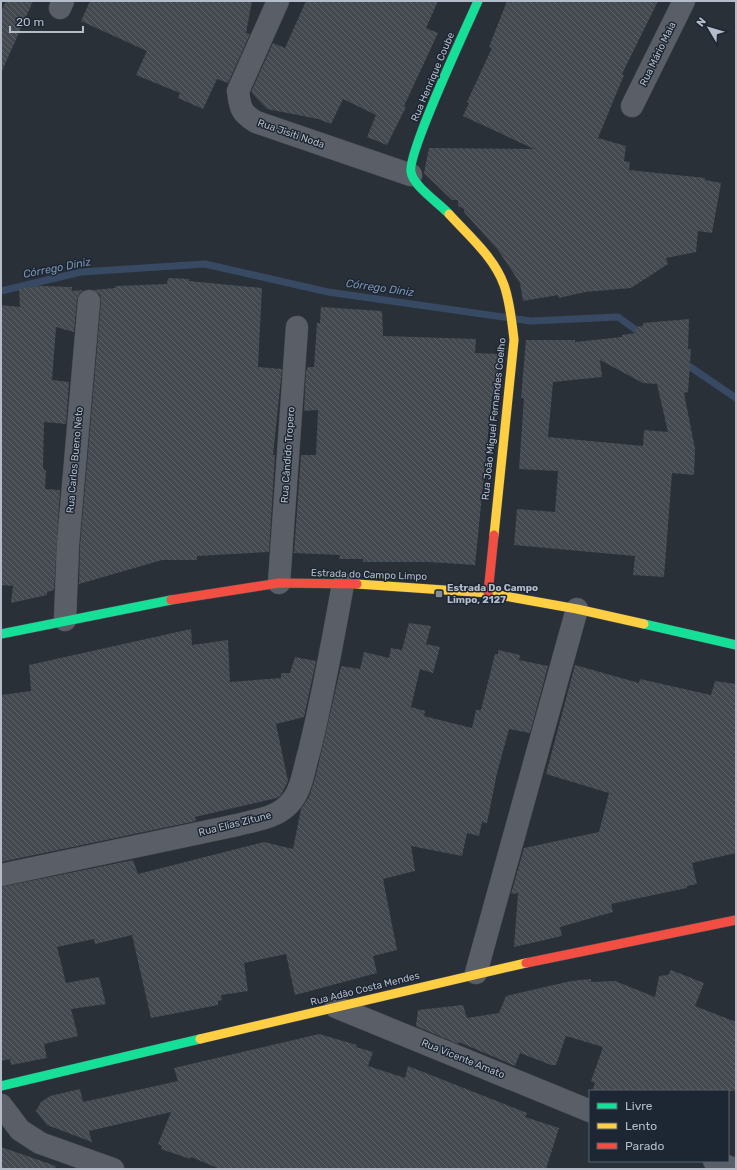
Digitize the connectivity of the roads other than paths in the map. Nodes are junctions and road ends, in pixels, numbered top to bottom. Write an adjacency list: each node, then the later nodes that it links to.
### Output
1 (278, 1): 5 (street, Rua Jisiti Noda)
2 (478, 1): 5 (street, Rua Henrique Coube)
3 (684, 1): 4 (street, Rua Mário Maia)
4 (632, 106)
5 (411, 169): 10 (street, Rua João Miguel Fernandes Coelho)
6 (89, 301): 12 (street, Rua Carlos Bueno Neto)
7 (297, 327): 8 (street, Rua Cândido Tropero)
8 (279, 583): 9 (street, Estrada do Campo Limpo); 12 (street, Estrada do Campo Limpo)
9 (343, 584): 10 (street, Estrada do Campo Limpo); 15 (street, Rua Elias Zitune)
10 (488, 593): 11 (street, Estrada do Campo Limpo)
11 (577, 609): 14 (street, Estrada do Campo Limpo); 17 (street)
12 (65, 620): 13 (street, Estrada do Campo Limpo)
13 (1, 634)
14 (736, 645)
15 (1, 875)
16 (736, 920): 17 (street, Rua Adão Costa Mendes)
17 (476, 973): 18 (street, Rua Adão Costa Mendes)
18 (336, 1007): 19 (street, Rua Adão Costa Mendes); 21 (street, Rua Vicente Amato)
19 (1, 1086)
20 (1, 1105): 23 (street)
21 (589, 1111)
22 (716, 1162): 24 (street)
23 (113, 1169)
24 (734, 1169)

